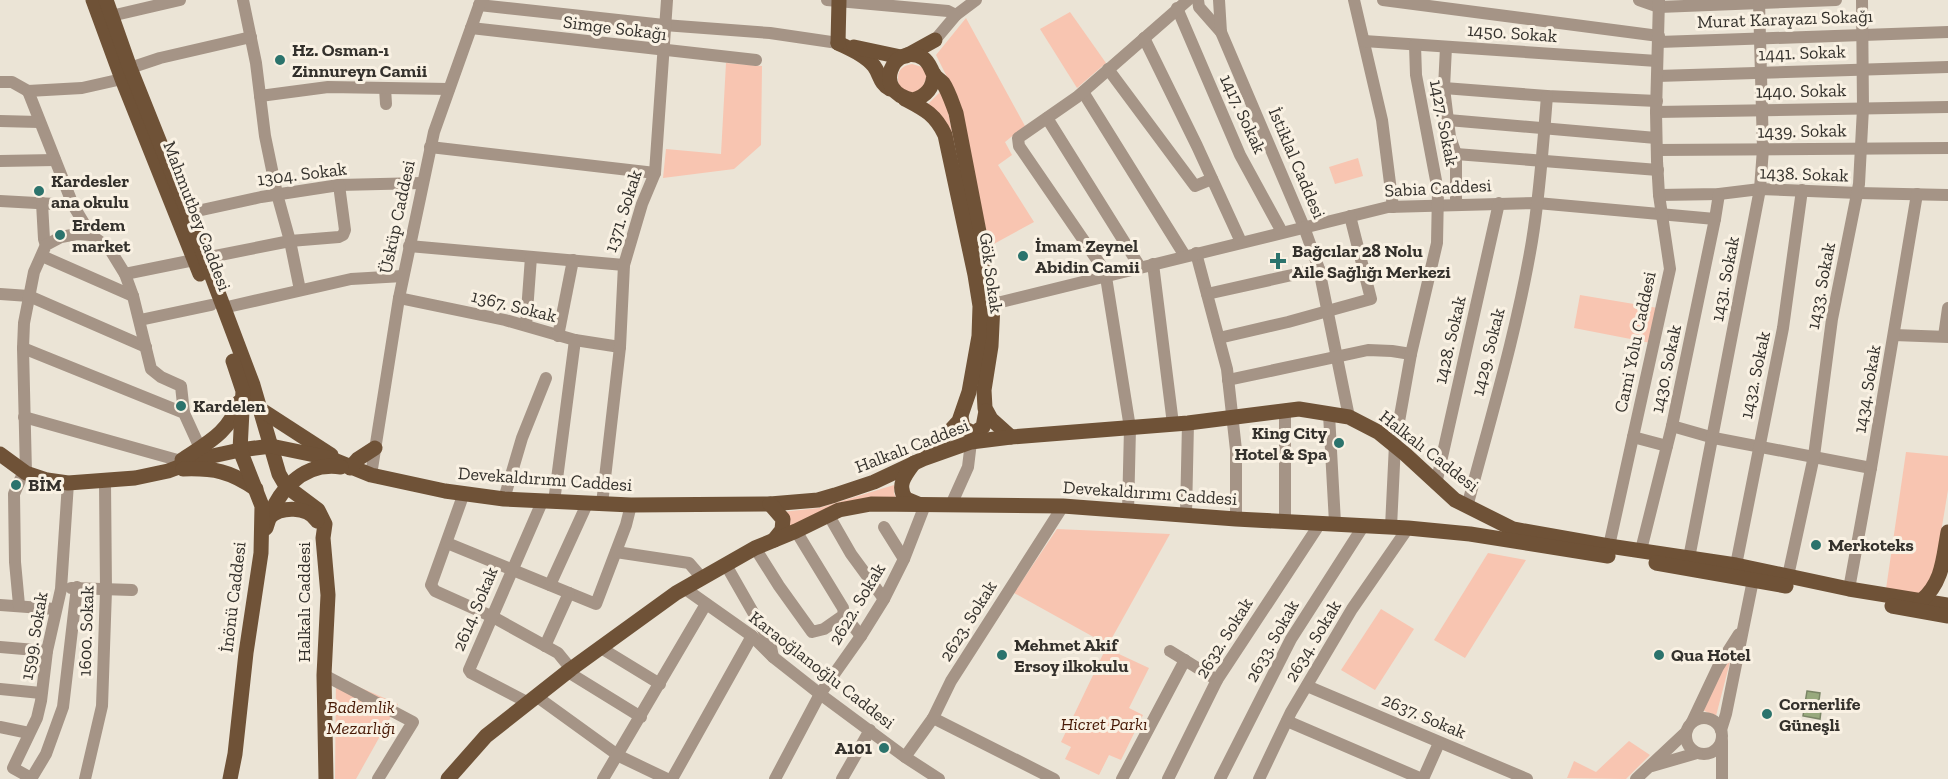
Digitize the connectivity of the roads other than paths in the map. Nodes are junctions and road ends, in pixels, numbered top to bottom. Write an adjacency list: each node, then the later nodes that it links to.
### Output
1 (93, 0): 47 (main road, Mahmutbey Caddesi)
2 (106, 0): 23 (main road, Mahmutbey Caddesi)
3 (180, 0): 23 (street)
4 (243, 0): 29 (street)
5 (667, 0): 24 (street, 1371. Sokak)
6 (835, 0): 22 (street); 35 (main road)
7 (976, 0): 22 (street)
8 (1188, 0): 21 (street)
9 (1219, 0): 26 (street, İstiklal Caddesi)
10 (1354, 0): 11 (street); 34 (street)
11 (1360, 0)
12 (1383, 0): 20 (street, Murat Karayazı Sokağı)
13 (1639, 0): 19 (street)
14 (1836, 0): 17 (street)
15 (1862, 0): 28 (street, 1433. Sokak)
16 (480, 2): 24 (street); 25 (street, Üsküp Caddesi)
17 (1759, 2): 19 (street); 30 (street, 1431. Sokak)
18 (1198, 4): 21 (street); 26 (street, İstiklal Caddesi)
19 (1659, 4): 32 (street, Cami Yolu Caddesi)
20 (1467, 5): 32 (street, Murat Karayazı Sokağı)
21 (1177, 8): 31 (street); 104 (street, 1417. Sokak)
22 (956, 15): 33 (street)
23 (111, 16): 47 (main road, Mahmutbey Caddesi)
24 (664, 25): 35 (street); 38 (street, 1371. Sokak)
25 (471, 28): 38 (street, Simge Sokağı); 52 (street, Üsküp Caddesi)
26 (1221, 32): 103 (street, İstiklal Caddesi)
27 (1948, 32): 28 (street, Murat Karayazı Sokağı)
28 (1862, 34): 30 (street, Murat Karayazı Sokağı); 44 (street, 1433. Sokak)
29 (251, 37): 47 (street); 56 (street)
30 (1760, 37): 32 (street, Murat Karayazı Sokağı); 46 (street, 1431. Sokak)
31 (1144, 38): 43 (street); 79 (street)
32 (1659, 39): 41 (street, Cami Yolu Caddesi)
33 (935, 40): 39 (main road); 45 (main road)
34 (1364, 41): 36 (street, 1450. Sokak); 98 (street)
35 (838, 43): 39 (main road); 55 (main road)
36 (1415, 45): 37 (street, 1450. Sokak); 95 (street, 1427. Sokak)
37 (1446, 47): 41 (street, 1450. Sokak); 51 (street)
38 (664, 52): 40 (street, Simge Sokağı); 78 (street, 1371. Sokak)
39 (904, 57): 45 (main road); 55 (main road)
40 (756, 60)
41 (1657, 61): 48 (street, Cami Yolu Caddesi)
42 (1948, 67): 44 (street, 1441. Sokak)
43 (1108, 69): 54 (street); 79 (street)
44 (1863, 69): 46 (street, 1441. Sokak); 61 (street, 1433. Sokak)
45 (933, 71): 55 (main road); 97 (main road, Gök Sokak)
46 (1761, 72): 48 (street, 1441. Sokak); 62 (street, 1431. Sokak)
47 (126, 74): 53 (street); 99 (main road, Mahmutbey Caddesi); 112 (main road, Mahmutbey Caddesi)
48 (1657, 76): 59 (street, Cami Yolu Caddesi)
49 (0, 82): 53 (street)
50 (386, 88): 52 (street); 56 (street); 58 (street)
51 (1444, 88): 57 (street, 1440. Sokak); 64 (street)
52 (449, 89): 69 (street, Üsküp Caddesi)
53 (28, 92): 66 (street)
54 (1083, 92): 63 (street); 110 (street)
55 (899, 95): 97 (main road, Gök Sokak)
56 (260, 96): 84 (street)
57 (1547, 96): 59 (street, 1440. Sokak); 67 (street, 1429. Sokak)
58 (386, 104)
59 (1656, 107): 62 (street, 1440. Sokak); 68 (street, Cami Yolu Caddesi)
60 (1948, 107): 61 (street, 1440. Sokak)
61 (1863, 108): 62 (street, 1440. Sokak); 70 (street, 1433. Sokak)
62 (1762, 110): 72 (street, 1431. Sokak)
63 (1047, 118): 115 (street); 119 (street)
64 (1448, 120): 67 (street, 1439. Sokak); 73 (street)
65 (0, 121): 66 (street)
66 (39, 122): 74 (street)
67 (1544, 130): 68 (street, 1439. Sokak); 76 (street, 1429. Sokak)
68 (1656, 144): 72 (street, 1439. Sokak); 77 (street, Cami Yolu Caddesi)
69 (430, 147): 78 (street); 80 (street, Üsküp Caddesi)
70 (1862, 148): 71 (street, 1439. Sokak); 72 (street, 1439. Sokak); 86 (street, 1433. Sokak)
71 (1948, 148)
72 (1763, 149): 82 (street, 1431. Sokak)
73 (1456, 154): 76 (street); 96 (street)
74 (55, 160): 75 (street); 94 (street)
75 (0, 161)
76 (1542, 161): 77 (street); 91 (street, 1429. Sokak)
77 (1658, 170): 88 (street, Cami Yolu Caddesi)
78 (656, 173): 114 (street, 1371. Sokak)
79 (1212, 179): 107 (street)
80 (422, 183): 81 (street, 1304. Sokak); 108 (street, Üsküp Caddesi)
81 (339, 185): 84 (street, 1304. Sokak); 106 (street)
82 (1760, 189): 83 (street, 1438. Sokak); 85 (street, 1438. Sokak); 159 (street, 1431. Sokak)
83 (1802, 190): 86 (street, 1438. Sokak); 164 (street, 1432. Sokak)
84 (277, 194): 99 (street, 1304. Sokak); 106 (street)
85 (1719, 194): 88 (street, 1438. Sokak); 102 (street, 1430. Sokak)
86 (1858, 194): 87 (street, 1438. Sokak); 169 (street, 1433. Sokak)
87 (1917, 194): 89 (street, 1438. Sokak); 132 (street, 1434. Sokak)
88 (1659, 195): 100 (street, Cami Yolu Caddesi)
89 (1948, 195)
90 (0, 201): 92 (street)
91 (1537, 202): 93 (street, Sabia Caddesi); 100 (street, Sabia Caddesi); 192 (street, 1429. Sokak)
92 (42, 203): 94 (street); 109 (street)
93 (1499, 203): 96 (street, Sabia Caddesi); 179 (street, 1428. Sokak)
94 (73, 204): 105 (street)
95 (1438, 204): 96 (street, Sabia Caddesi); 98 (street, Sabia Caddesi); 140 (street, 1427. Sokak)
96 (1456, 205)
97 (967, 207): 126 (main road, Gök Sokak); 152 (main road, Gök Sokak)
98 (1393, 207): 101 (street, Sabia Caddesi)
99 (188, 213): 112 (main road, Mahmutbey Caddesi)
100 (1662, 213): 102 (street, Sabia Caddesi); 158 (street, Cami Yolu Caddesi)
101 (1350, 216): 103 (street, Sabia Caddesi); 129 (street)
102 (1715, 219): 155 (street, 1430. Sokak)
103 (1304, 227): 104 (street, Sabia Caddesi); 116 (street, İstiklal Caddesi)
104 (1282, 232): 107 (street, Sabia Caddesi)
105 (91, 234): 109 (street); 117 (street)
106 (290, 241): 112 (street); 120 (street)
107 (1241, 242): 110 (street, Sabia Caddesi)
108 (409, 246): 111 (street); 118 (street, Üsküp Caddesi)
109 (44, 250): 123 (street); 124 (street)
110 (1190, 255): 115 (street, Sabia Caddesi); 122 (street)
111 (531, 257): 113 (street); 131 (street)
112 (200, 259): 117 (street); 127 (main road, Mahmutbey Caddesi)
113 (573, 260): 114 (street); 133 (street)
114 (624, 265): 138 (street, 1371. Sokak)
115 (1147, 266): 119 (street, Sabia Caddesi); 154 (street)
116 (1319, 269): 122 (street); 129 (street, İstiklal Caddesi)
117 (125, 274): 124 (street)
118 (403, 276): 120 (street); 125 (street, Üsküp Caddesi)
119 (1106, 276): 126 (street, Sabia Caddesi); 156 (street)
120 (300, 290): 127 (street)
121 (0, 294): 123 (street)
122 (1207, 294): 135 (street)
123 (29, 296): 137 (street); 139 (street)
124 (133, 296): 130 (street)
125 (399, 298): 131 (street, 1367. Sokak); 166 (street, Üsküp Caddesi)
126 (993, 304): 146 (main road, Gök Sokak)
127 (217, 307): 130 (street); 144 (main road, Mahmutbey Caddesi); 145 (main road, Mahmutbey Caddesi)
128 (1948, 308): 134 (street)
129 (1326, 312): 135 (street); 141 (street, İstiklal Caddesi)
130 (140, 320): 137 (street)
131 (526, 326): 133 (street, 1367. Sokak)
132 (1894, 335): 134 (street); 173 (street, 1434. Sokak)
133 (558, 336): 136 (street, 1367. Sokak)
134 (1946, 336)
135 (1219, 338): 143 (street)
136 (575, 340): 138 (street, 1367. Sokak); 185 (street, 2614. Sokak)
137 (146, 347): 148 (street)
138 (620, 347): 186 (street, 1371. Sokak)
139 (23, 348): 148 (street); 151 (street)
140 (1411, 354): 141 (street); 161 (street, 1427. Sokak)
141 (1335, 356): 143 (street); 153 (street, İstiklal Caddesi)
142 (546, 378): 184 (street)
143 (1228, 380): 150 (street)
144 (243, 391): 165 (main road); 167 (main road, Mahmutbey Caddesi)
145 (260, 409): 162 (main road, Mahmutbey Caddesi); 172 (main road)
146 (986, 411): 152 (main road); 157 (main road)
147 (1285, 411): 149 (main road, Halkalı Caddesi); 150 (main road, Halkalı Caddesi); 199 (street)
148 (184, 413): 165 (street)
149 (1329, 414): 153 (main road, Halkalı Caddesi); 200 (street)
150 (1233, 416): 154 (main road, Halkalı Caddesi); 198 (street)
151 (24, 417): 170 (street); 175 (street)
152 (960, 417): 171 (main road, Gök Sokak)
153 (1349, 417): 161 (main road, Halkalı Caddesi)
154 (1180, 423): 156 (main road, Halkalı Caddesi); 195 (street)
155 (1672, 426): 159 (street); 163 (street, 1430. Sokak)
156 (1130, 428): 157 (main road, Halkalı Caddesi); 193 (street)
157 (1011, 437): 160 (main road, Halkalı Caddesi)
158 (1633, 437): 163 (street); 211 (street, Cami Yolu Caddesi)
159 (1714, 438): 164 (street); 216 (street, 1431. Sokak)
160 (971, 442): 171 (main road, Halkalı Caddesi); 189 (street)
161 (1395, 444): 179 (main road, Halkalı Caddesi); 202 (street, 1427. Sokak)
162 (271, 446): 167 (main road, Devekaldırımı Caddesi); 172 (main road, Devekaldırımı Caddesi); 180 (main road, Halkalı Caddesi)
163 (1667, 446): 213 (street, 1430. Sokak)
164 (1759, 447): 169 (street); 219 (street, 1432. Sokak)
165 (200, 448): 170 (main road)
166 (375, 448): 172 (main road); 176 (street, Üsküp Caddesi)
167 (240, 450): 174 (main road, Devekaldırımı Caddesi); 181 (main road, İnönü Caddesi)
168 (0, 454): 175 (main road)
169 (1814, 456): 173 (street); 222 (street, 1433. Sokak)
170 (181, 461): 174 (main road)
171 (918, 461): 182 (main road, Halkalı Caddesi); 188 (main road)
172 (350, 468): 176 (main road, Devekaldırımı Caddesi); 180 (main road)
173 (1871, 468): 229 (street, 1434. Sokak)
174 (168, 471): 177 (main road); 181 (main road)
175 (26, 473): 178 (main road); 239 (street)
176 (371, 475): 183 (main road, Devekaldırımı Caddesi)
177 (105, 482): 178 (main road); 230 (street, 1600. Sokak)
178 (68, 483): 227 (street, 1599. Sokak)
179 (1436, 484): 192 (main road, Halkalı Caddesi)
180 (286, 486): 197 (main road); 208 (main road, Halkalı Caddesi)
181 (256, 490): 215 (main road, İnönü Caddesi)
182 (852, 490): 187 (main road, Devekaldırımı Caddesi)
183 (464, 493): 184 (main road, Devekaldırımı Caddesi); 210 (street)
184 (504, 499): 185 (main road, Devekaldırımı Caddesi)
185 (548, 502): 186 (main road, Devekaldırımı Caddesi); 220 (street, 2614. Sokak)
186 (594, 504): 190 (main road, Devekaldırımı Caddesi); 225 (street, 1371. Sokak)
187 (770, 504): 190 (main road, Devekaldırımı Caddesi); 209 (main road)
188 (923, 505): 189 (main road, Devekaldırımı Caddesi); 194 (main road, Devekaldırımı Caddesi); 217 (street, 2622. Sokak)
189 (951, 505): 191 (main road, Devekaldırımı Caddesi)
190 (631, 506): 214 (street)
191 (1063, 506): 193 (main road, Devekaldırımı Caddesi); 264 (street, 2623. Sokak)
192 (1467, 507): 196 (main road, Halkalı Caddesi)
193 (1128, 512): 195 (main road, Devekaldırımı Caddesi)
194 (828, 514): 205 (main road); 233 (street)
195 (1186, 515): 198 (main road, Devekaldırımı Caddesi)
196 (1485, 515): 207 (main road); 211 (main road, Halkalı Caddesi)
197 (269, 518): 208 (main road); 215 (main road)
198 (1236, 519): 199 (main road, Devekaldırımı Caddesi)
199 (1285, 520): 200 (main road, Devekaldırımı Caddesi)
200 (1328, 522): 201 (main road, Devekaldırımı Caddesi); 256 (street, 2632. Sokak)
201 (1364, 525): 202 (main road, Devekaldırımı Caddesi); 293 (street, 2633. Sokak)
202 (1391, 526): 204 (main road, Devekaldırımı Caddesi)
203 (884, 527): 217 (street)
204 (1408, 528): 207 (main road, Devekaldırımı Caddesi); 258 (street, 2634. Sokak)
205 (796, 531): 209 (main road); 241 (street)
206 (1948, 532): 221 (main road)
207 (1470, 534): 224 (main road)
208 (323, 538): 255 (main road, Halkalı Caddesi)
209 (774, 540): 212 (main road)
210 (447, 543): 220 (street); 243 (street)
211 (1609, 546): 213 (main road, Halkalı Caddesi)
212 (755, 548): 218 (main road); 241 (street)
213 (1641, 550): 216 (main road, Halkalı Caddesi)
214 (616, 552): 223 (street); 232 (street)
215 (261, 553): 272 (main road, İnönü Caddesi)
216 (1689, 558): 219 (main road, Halkalı Caddesi)
217 (904, 559): 233 (street, 2622. Sokak)
218 (726, 565): 223 (main road); 252 (street)
219 (1736, 565): 222 (main road, Halkalı Caddesi)
220 (512, 570): 225 (street); 243 (street, 2614. Sokak)
221 (1940, 575): 234 (main road); 235 (main road)
222 (1788, 576): 229 (main road, Halkalı Caddesi)
223 (702, 578): 228 (main road)
224 (1753, 580): 242 (main road); 244 (street)
225 (550, 585): 232 (street)
226 (77, 587): 227 (street); 230 (street); 277 (street)
227 (61, 588): 240 (street, 1599. Sokak)
228 (684, 588): 236 (street, Karaoğlanoğlu Caddesi); 249 (main road)
229 (1849, 589): 235 (main road, Halkalı Caddesi)
230 (106, 590): 231 (street); 278 (street, 1600. Sokak)
231 (132, 590)
232 (569, 593): 247 (street)
233 (884, 599): 246 (street, 2622. Sokak)
234 (1948, 600)
235 (1920, 601): 238 (main road, Halkalı Caddesi)
236 (706, 604): 245 (street, Karaoğlanoğlu Caddesi); 257 (street)
237 (0, 605): 239 (street)
238 (1948, 605)
239 (19, 606): 240 (street)
240 (55, 609): 250 (street, 1599. Sokak)
241 (844, 615): 246 (street)
242 (1948, 616)
243 (493, 617): 247 (street); 262 (street, 2614. Sokak)
244 (1743, 628): 266 (street); 270 (street)
245 (752, 636): 252 (street, Karaoğlanoğlu Caddesi); 286 (street)
246 (861, 636): 261 (street, 2622. Sokak)
247 (545, 646): 254 (street)
248 (0, 647): 250 (street)
249 (601, 648): 254 (main road); 257 (street)
250 (47, 651): 260 (street, 1599. Sokak)
251 (1170, 651): 253 (street)
252 (773, 657): 261 (street, Karaoğlanoğlu Caddesi)
253 (1185, 660): 256 (street); 291 (street)
254 (569, 671): 262 (main road); 263 (street)
255 (324, 675): 281 (main road, Halkalı Caddesi); 282 (street)
256 (1217, 680): 292 (street, 2632. Sokak)
257 (660, 684): 263 (street)
258 (1307, 686): 265 (street, 2634. Sokak); 271 (street, 2637. Sokak)
259 (0, 689): 260 (street)
260 (41, 693): 269 (street, 1599. Sokak)
261 (820, 694): 268 (street, Karaoğlanoğlu Caddesi); 287 (street, 2622. Sokak)
262 (531, 700): 274 (street); 283 (main road)
263 (641, 717): 274 (street)
264 (933, 718): 275 (street, 2623. Sokak); 290 (street)
265 (1287, 721): 294 (street, 2634. Sokak); 295 (street)
266 (1689, 727): 270 (street); 273 (street); 276 (street)
267 (0, 728): 269 (street)
268 (870, 730): 275 (street, Karaoğlanoğlu Caddesi); 288 (street)
269 (29, 733): 277 (street, 1599. Sokak)
270 (1721, 734): 273 (street); 298 (street)
271 (1439, 742): 295 (street); 296 (street, 2637. Sokak)
272 (235, 754): 279 (main road, İnönü Caddesi); 280 (main road, İnönü Caddesi)
273 (1702, 754): 276 (street); 298 (street)
274 (619, 756): 284 (street); 285 (street)
275 (905, 758): 289 (street, Karaoğlanoğlu Caddesi)
276 (1651, 766): 297 (street)
277 (31, 778)
278 (85, 779)
279 (232, 779)
280 (240, 779)
281 (326, 779)
282 (378, 779)
283 (448, 779)
284 (603, 779)
285 (667, 779)
286 (672, 779)
287 (775, 779)
288 (842, 779)
289 (939, 779)
290 (1054, 779)
291 (1122, 779)
292 (1168, 779)
293 (1220, 779)
294 (1259, 779)
295 (1423, 779)
296 (1527, 779)
297 (1636, 779)
298 (1720, 779)

